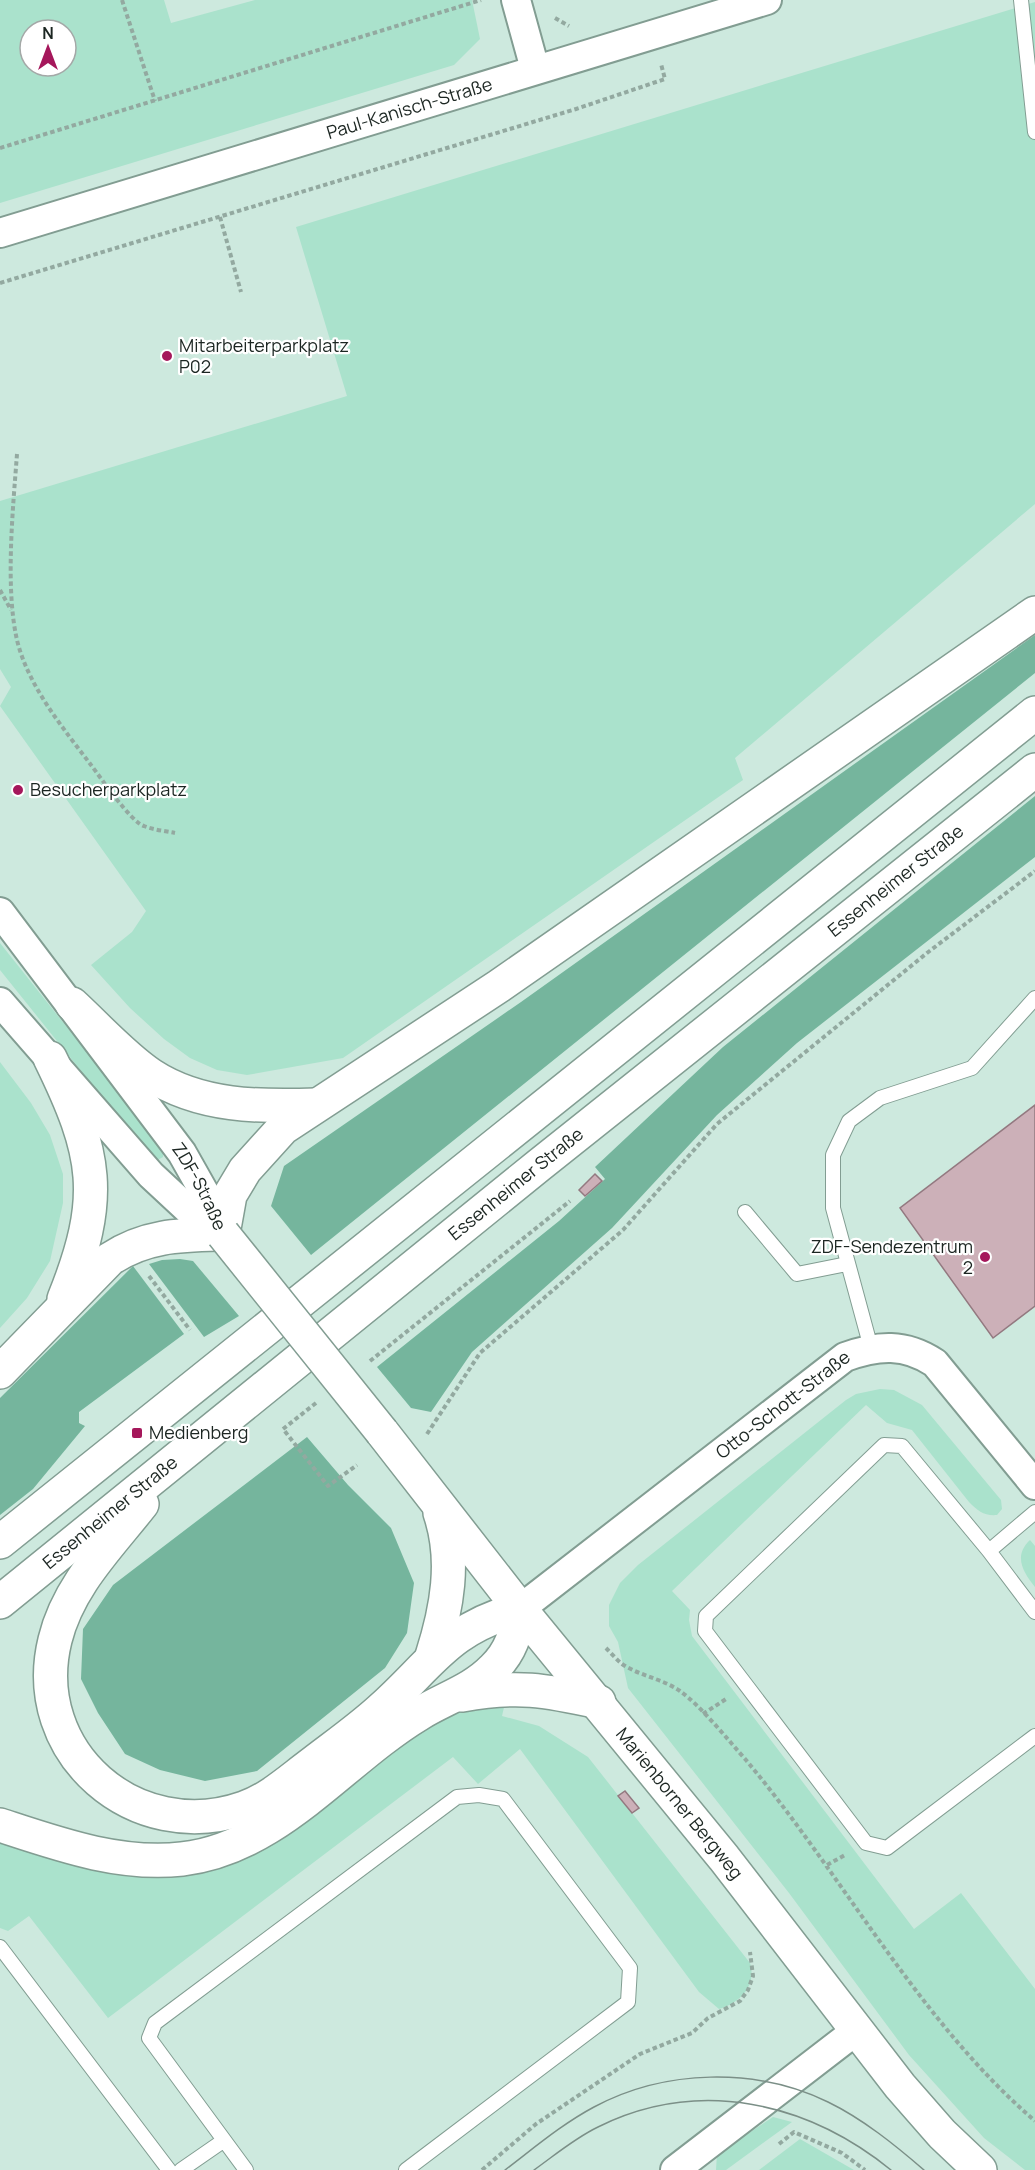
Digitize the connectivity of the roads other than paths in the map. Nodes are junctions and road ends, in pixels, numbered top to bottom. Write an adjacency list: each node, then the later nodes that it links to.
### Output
1 (516, 0): 4 (street)
2 (766, 0): 4 (street, Paul-Kanisch-Straße)
3 (1022, 0): 5 (lane)
4 (535, 69): 6 (street, Paul-Kanisch-Straße)
5 (1035, 132)
6 (53, 219): 7 (street, Paul-Kanisch-Straße); 8 (street, Paul-Kanisch-Straße)
7 (0, 233)
8 (0, 241)
9 (1035, 613): 17 (main road)
10 (1035, 713): 28 (main road)
11 (1035, 770): 24 (main road, Essenheimer Straße)
12 (0, 912): 15 (street, ZDF-Straße)
13 (1035, 998): 20 (lane)
14 (0, 1002): 16 (street, ZDF-Straße)
15 (72, 1004): 17 (main road); 19 (street, ZDF-Straße)
16 (50, 1058): 19 (street, ZDF-Straße); 21 (main road)
17 (316, 1106): 19 (main road)
18 (745, 1212): 20 (lane)
19 (223, 1234): 21 (main road); 26 (main road, Marienborner Bergweg, bridge)
20 (847, 1264): 22 (lane)
21 (59, 1311): 23 (main road)
22 (871, 1348): 25 (street, Otto-Schott-Straße); 31 (street, Otto-Schott-Straße)
23 (0, 1372)
24 (176, 1460): 30 (main road, Essenheimer Straße); 33 (main road)
25 (1035, 1485)
26 (436, 1503): 31 (main road, Marienborner Bergweg); 33 (main road)
27 (1035, 1512): 29 (lane)
28 (0, 1542)
29 (989, 1551): 32 (lane); 36 (lane)
30 (0, 1602)
31 (520, 1609): 33 (main road); 34 (main road); 35 (main road, Marienborner Bergweg)
32 (1035, 1612)
33 (432, 1656)
34 (454, 1696): 35 (main road); 37 (main road)
35 (599, 1702): 39 (main road, Marienborner Bergweg)
36 (1035, 1736)
37 (0, 1825)
38 (0, 1947): 41 (lane)
39 (857, 2030): 45 (street); 46 (main road, Marienborner Bergweg)
40 (223, 2140): 42 (lane); 43 (lane); 44 (lane)
41 (169, 2170)
42 (181, 2170)
43 (246, 2170)
44 (406, 2170)
45 (675, 2170)
46 (980, 2170)

